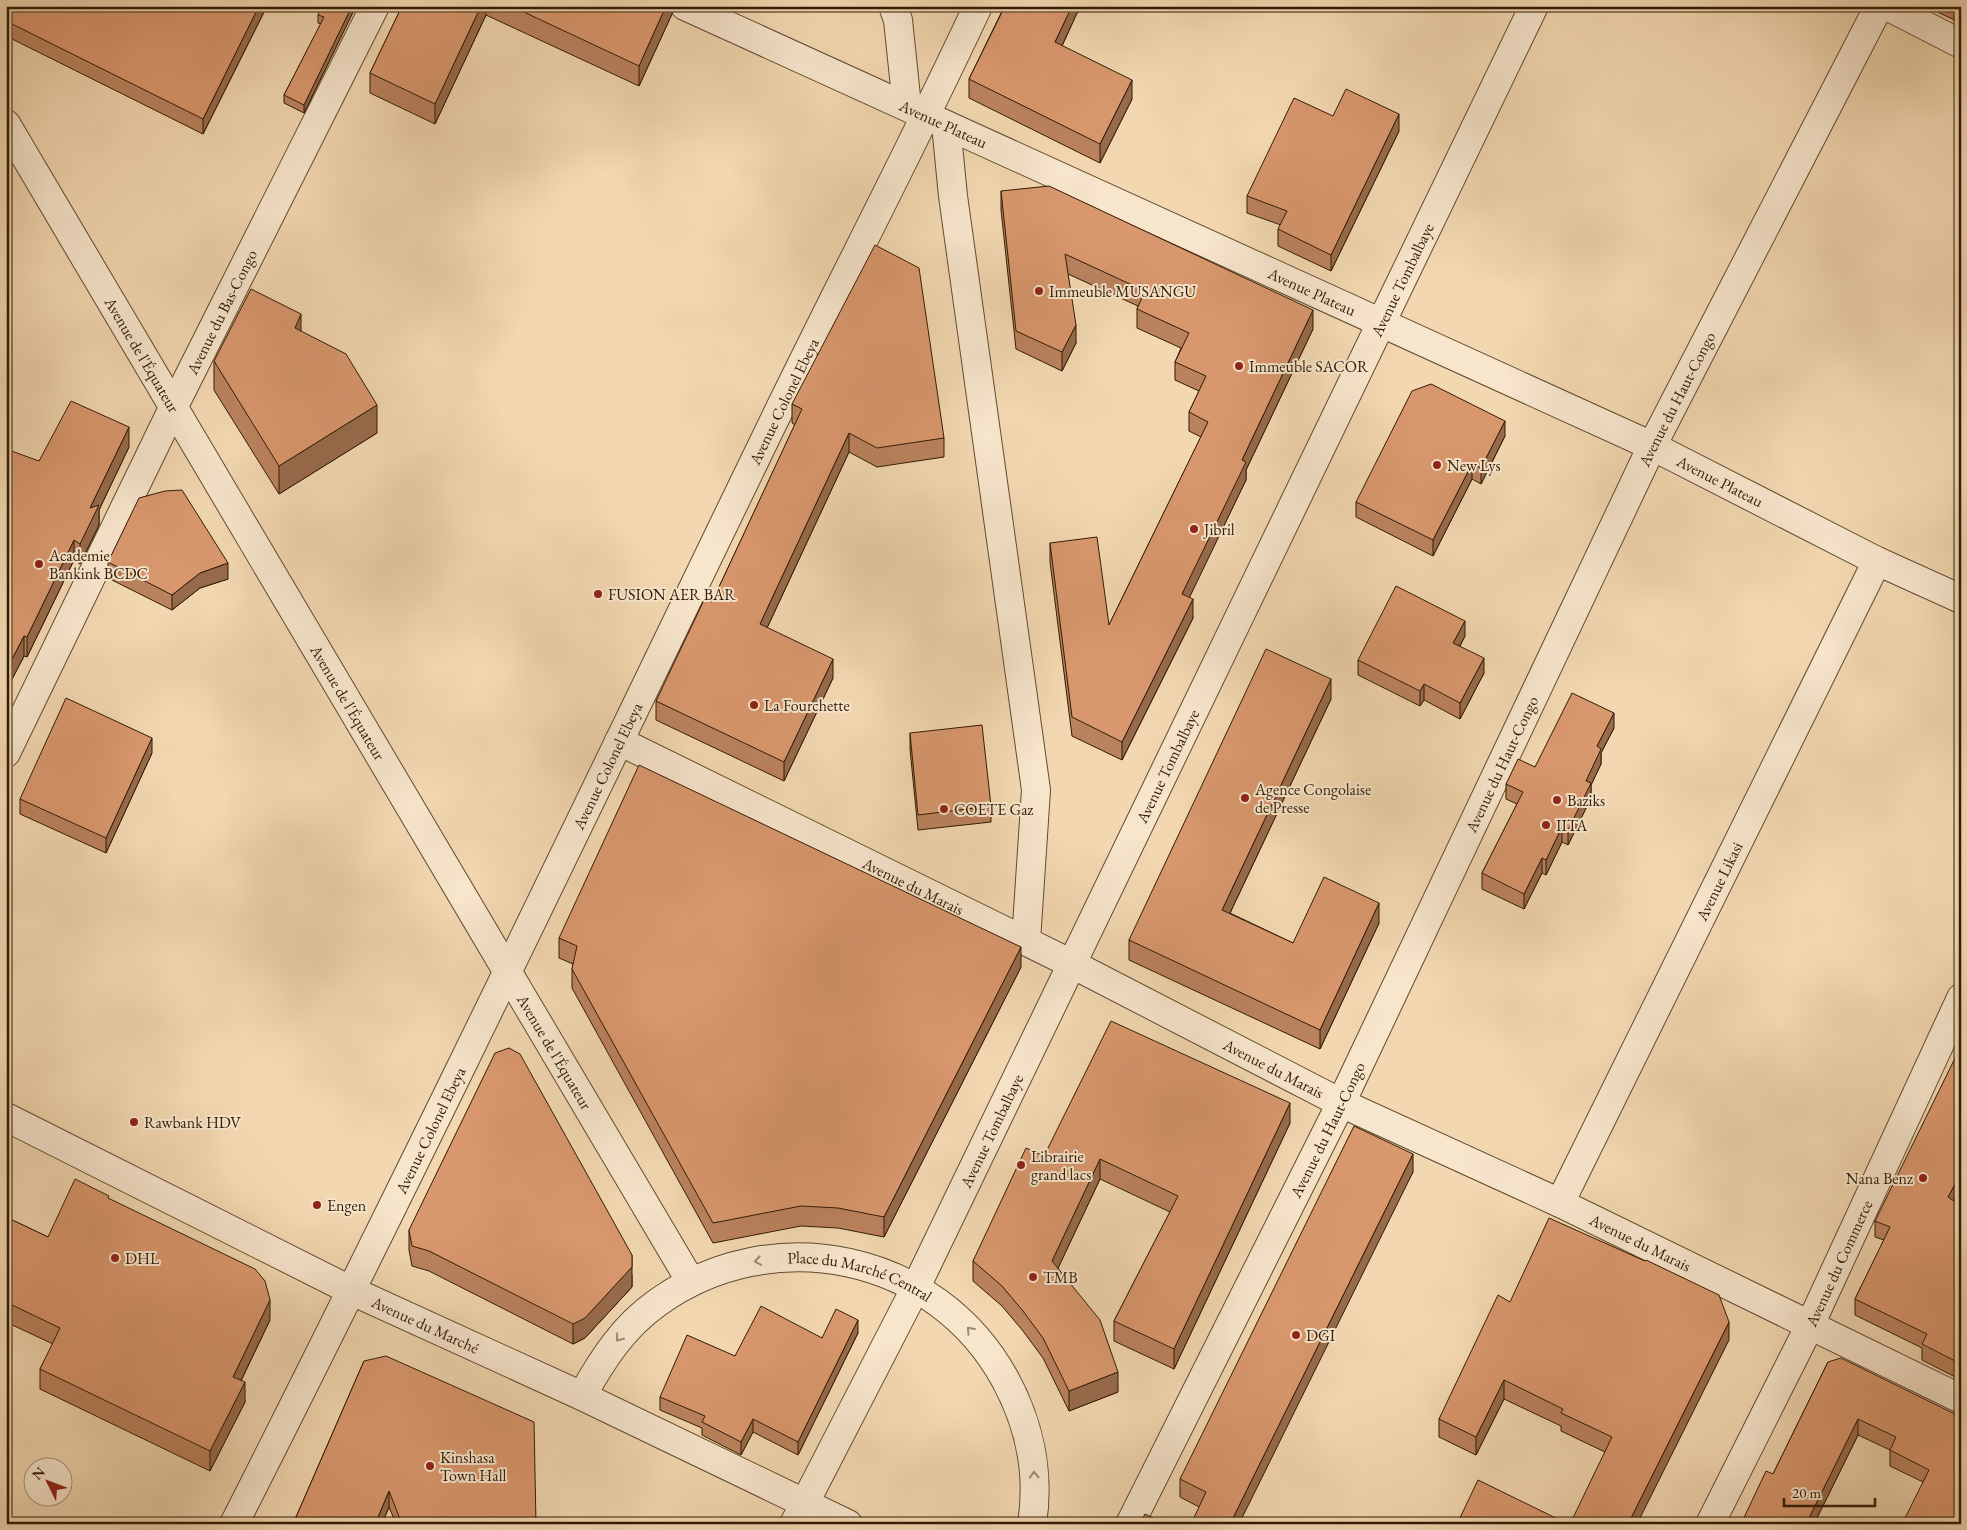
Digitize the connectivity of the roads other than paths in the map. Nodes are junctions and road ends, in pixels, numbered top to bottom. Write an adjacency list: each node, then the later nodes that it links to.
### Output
1 (375, 6): 12 (street, Avenue du Bas-Congo)
2 (685, 6): 9 (street, Avenue Plateau)
3 (893, 6): 9 (street)
4 (978, 6): 9 (street, Avenue Colonel Ebeya)
5 (1534, 6): 11 (street, Avenue Tombalbaye)
6 (1879, 6): 13 (street, Avenue du Haut-Congo)
7 (1887, 6): 8 (street)
8 (1961, 44)
9 (927, 116): 11 (street, Avenue Plateau); 16 (street, Avenue Colonel Ebeya); 18 (street)
10 (6, 124): 12 (street, Avenue de l'Équateur)
11 (1382, 323): 13 (street, Avenue Plateau); 19 (street, Avenue Tombalbaye)
12 (173, 408): 17 (street, Avenue du Bas-Congo); 20 (street, Avenue de l'Équateur)
13 (1652, 446): 14 (street, Avenue Plateau); 22 (street, Avenue du Haut-Congo)
14 (1877, 561): 15 (street, Avenue Plateau); 24 (street, Avenue Likasi)
15 (1961, 600)
16 (619, 741): 18 (street, Avenue du Marais); 20 (street, Avenue Colonel Ebeya)
17 (6, 753)
18 (1026, 941): 19 (street, Avenue du Marais)
19 (1072, 964): 22 (street, Avenue du Marais); 26 (street, Avenue Tombalbaye)
20 (507, 973): 25 (street, Avenue de l'Équateur); 27 (street, Avenue Colonel Ebeya)
21 (1961, 998): 28 (street, Avenue du Commerce)
22 (1342, 1102): 24 (street, Avenue du Marais); 35 (street, Avenue du Haut-Congo)
23 (6, 1117): 27 (street, Avenue du Marché)
24 (1560, 1203): 28 (street, Avenue du Marais)
25 (691, 1282): 26 (street, Place du Marché Central, one-way to 25); 29 (street, Place du Marché Central, one-way to 29)
26 (916, 1286): 31 (street, Avenue Tombalbaye); 34 (street, Place du Marché Central, one-way to 26)
27 (352, 1291): 29 (street, Avenue du Marché); 32 (street, Avenue Colonel Ebeya)
28 (1810, 1325): 30 (street, Avenue du Marais); 36 (street, Avenue du Commerce)
29 (582, 1396): 31 (street, Avenue du Marché)
30 (1961, 1399)
31 (799, 1513): 33 (street, Avenue du Marché)
32 (234, 1524)
33 (848, 1524)
34 (1032, 1524)
35 (1130, 1524)
36 (1710, 1524)

